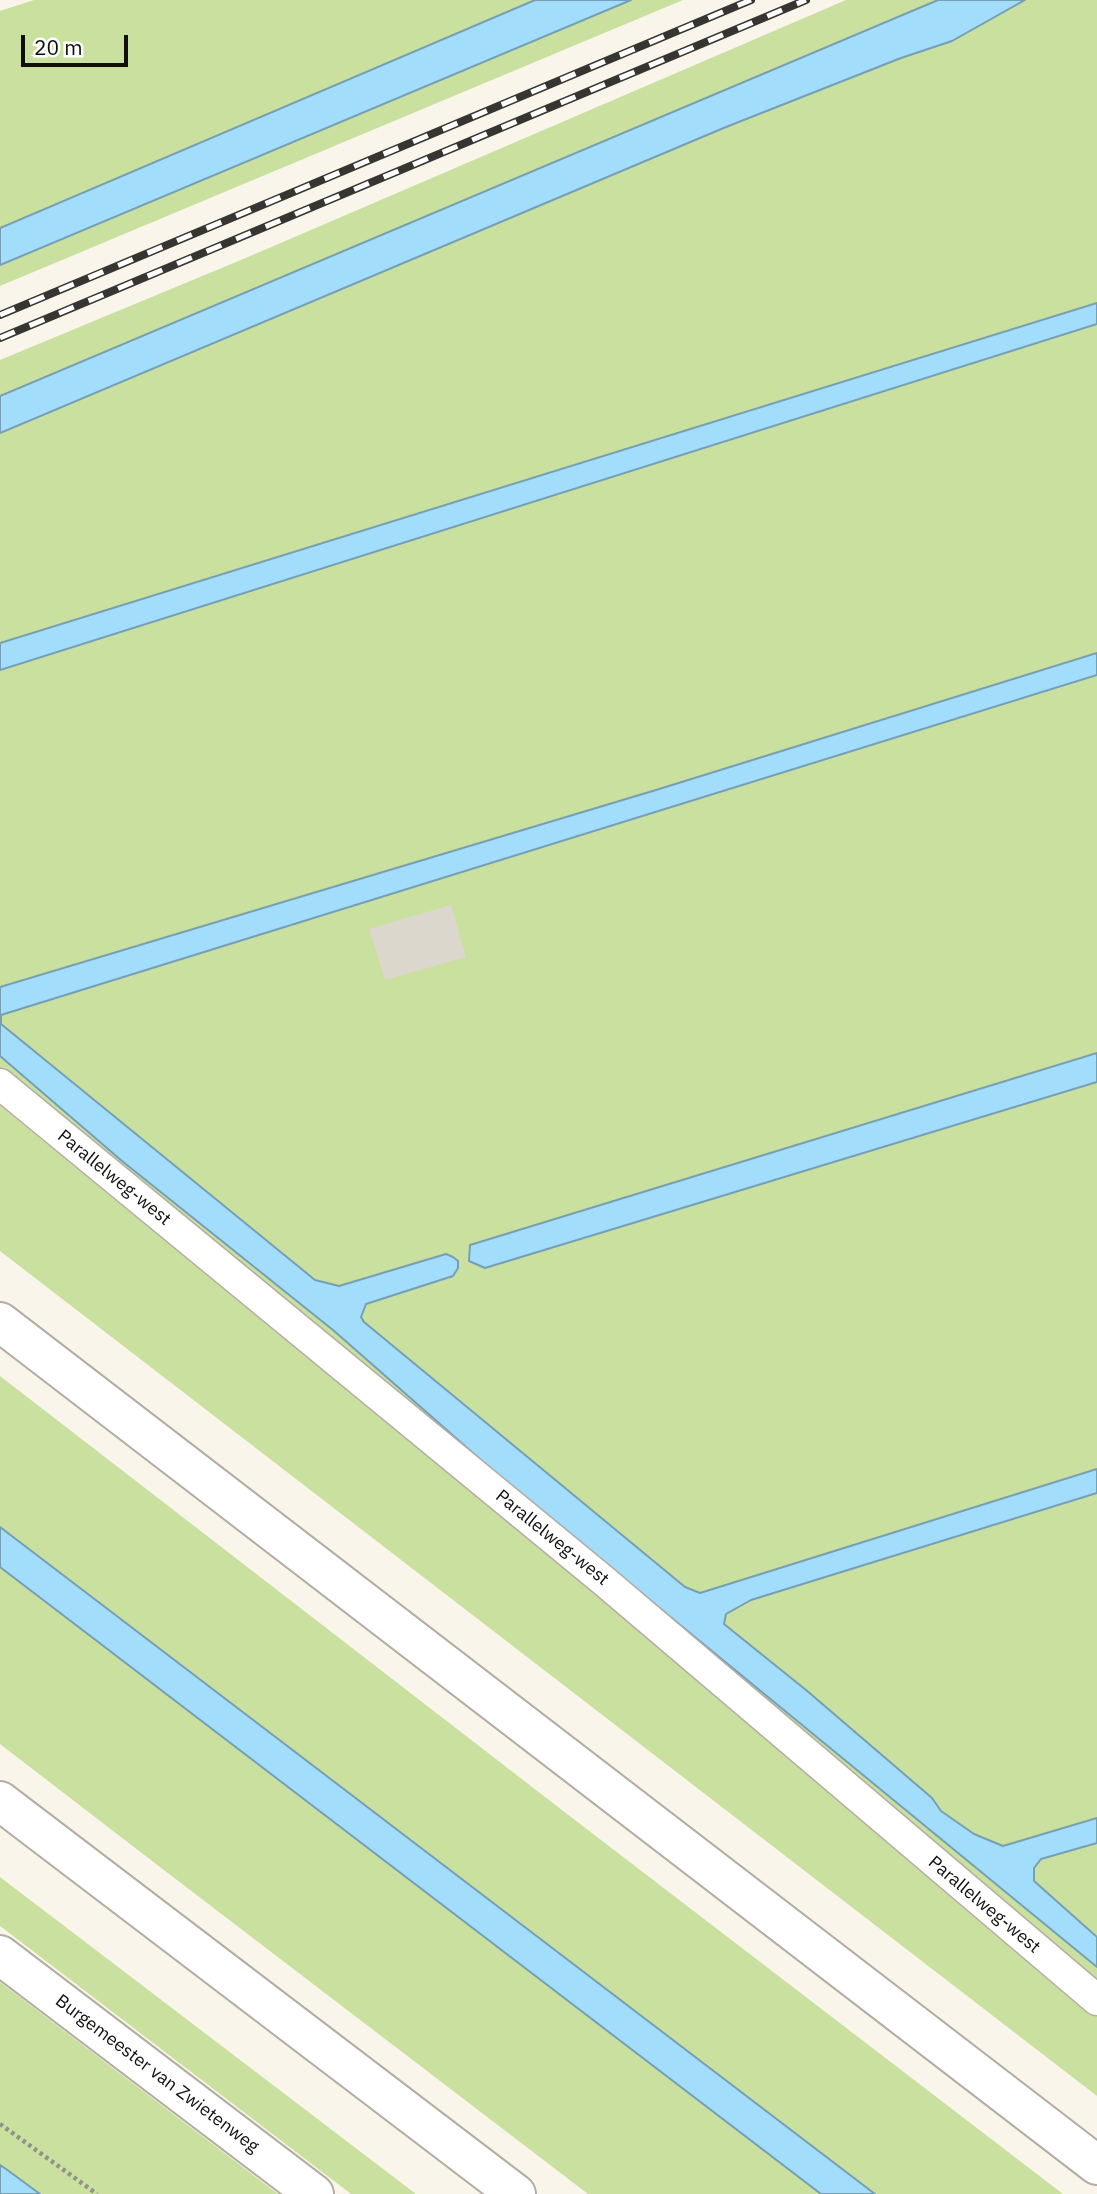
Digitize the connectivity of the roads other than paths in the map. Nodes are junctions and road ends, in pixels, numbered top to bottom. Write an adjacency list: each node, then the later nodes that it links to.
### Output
1 (0, 1084): 5 (street, Parallelweg-west)
2 (0, 1322): 6 (main road)
3 (0, 1801): 8 (main road)
4 (0, 1955): 7 (main road, Burgemeester van Zwietenweg)
5 (1097, 2000)
6 (1097, 2165)
7 (314, 2194)
8 (516, 2194)

